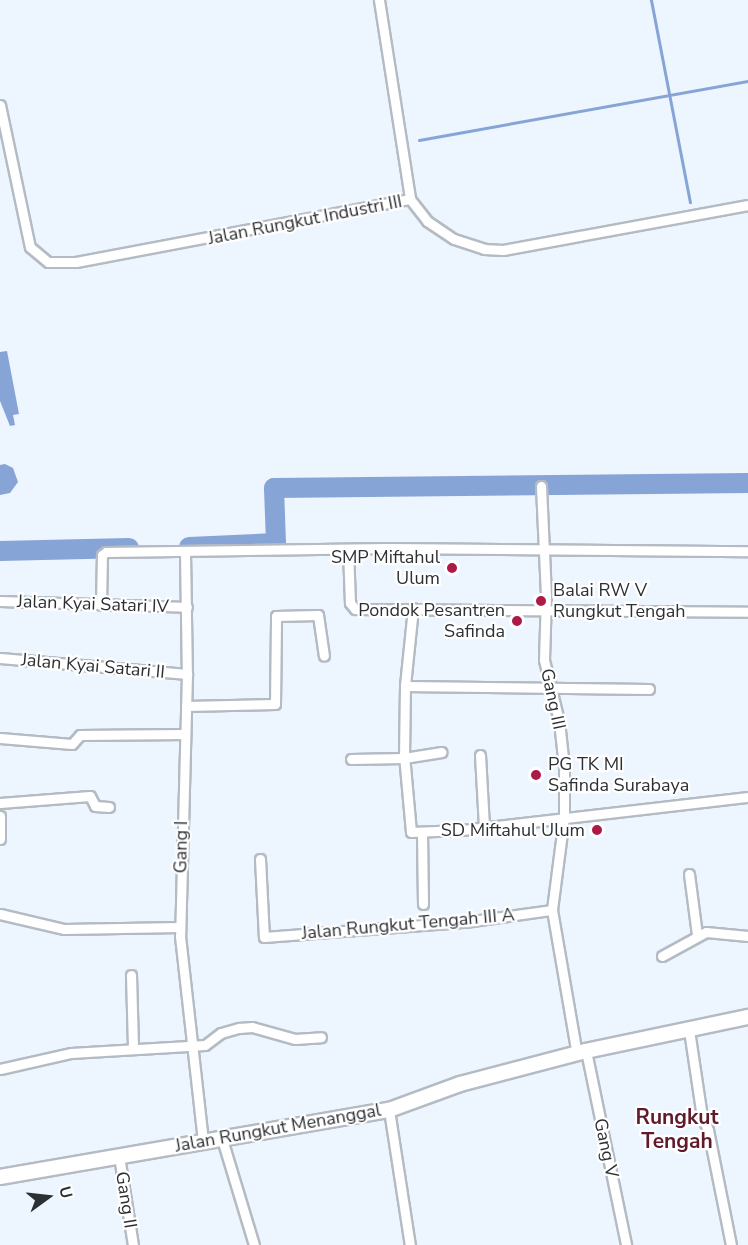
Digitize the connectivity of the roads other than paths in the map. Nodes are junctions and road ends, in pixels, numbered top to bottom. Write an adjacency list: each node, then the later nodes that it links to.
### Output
1 (380, 0): 3 (street)
2 (0, 105): 3 (street, Jalan Rungkut Industri III)
3 (410, 199): 4 (street, Jalan Rungkut Industri III)
4 (748, 205)
5 (541, 486): 7 (street, Gang III)
6 (348, 549): 7 (street); 9 (street); 13 (street)
7 (542, 549): 8 (street); 14 (street, Gang III)
8 (748, 551)
9 (185, 552): 11 (street); 12 (street, Gang I)
10 (0, 601): 11 (street, Jalan Kyai Satari IV)
11 (101, 605): 12 (street, Jalan Kyai Satari IV)
12 (187, 607): 18 (street, Gang I)
13 (414, 608): 14 (street); 19 (street)
14 (546, 610): 15 (street); 21 (street, Gang III)
15 (748, 612)
16 (324, 656): 22 (street)
17 (0, 658): 18 (street, Jalan Kyai Satari II)
18 (187, 674): 22 (street, Gang I)
19 (405, 686): 21 (street); 27 (street)
20 (649, 689): 21 (street)
21 (551, 690): 33 (street, Gang III)
22 (186, 706): 23 (street, Gang I)
23 (184, 734): 24 (street); 42 (street, Gang I)
24 (0, 738)
25 (442, 752): 27 (street)
26 (480, 755): 34 (street)
27 (404, 758): 28 (street); 35 (street)
28 (351, 759)
29 (748, 797): 33 (street)
30 (0, 803): 31 (street)
31 (109, 807)
32 (0, 816): 36 (street)
33 (564, 817): 34 (street); 40 (street, Gang III)
34 (484, 826): 35 (street)
35 (422, 832): 39 (street)
36 (0, 839)
37 (260, 859): 40 (street, Jalan Rungkut Tengah III A)
38 (688, 874): 43 (street)
39 (423, 904)
40 (552, 910): 52 (street, Gang III)
41 (0, 914): 42 (street)
42 (180, 927): 50 (street, Gang I)
43 (697, 935): 44 (street); 45 (street)
44 (748, 936)
45 (662, 956)
46 (131, 975): 51 (street)
47 (748, 1017): 48 (main road, Jalan Rungkut Menanggal)
48 (689, 1030): 52 (main road, Jalan Rungkut Menanggal); 63 (street)
49 (321, 1037): 50 (street)
50 (192, 1046): 51 (street); 56 (street, Gang I)
51 (133, 1048): 53 (street)
52 (581, 1053): 54 (main road, Jalan Rungkut Menanggal); 62 (street, Gang V)
53 (0, 1069)
54 (389, 1110): 55 (main road, Jalan Rungkut Menanggal); 61 (street)
55 (222, 1139): 56 (main road, Jalan Rungkut Menanggal); 60 (street)
56 (203, 1141): 57 (main road, Jalan Rungkut Menanggal)
57 (119, 1156): 58 (main road, Jalan Rungkut Menanggal); 59 (street, Gang II)
58 (0, 1178)
59 (133, 1245)
60 (254, 1245)
61 (410, 1245)
62 (626, 1245)
63 (731, 1245)

